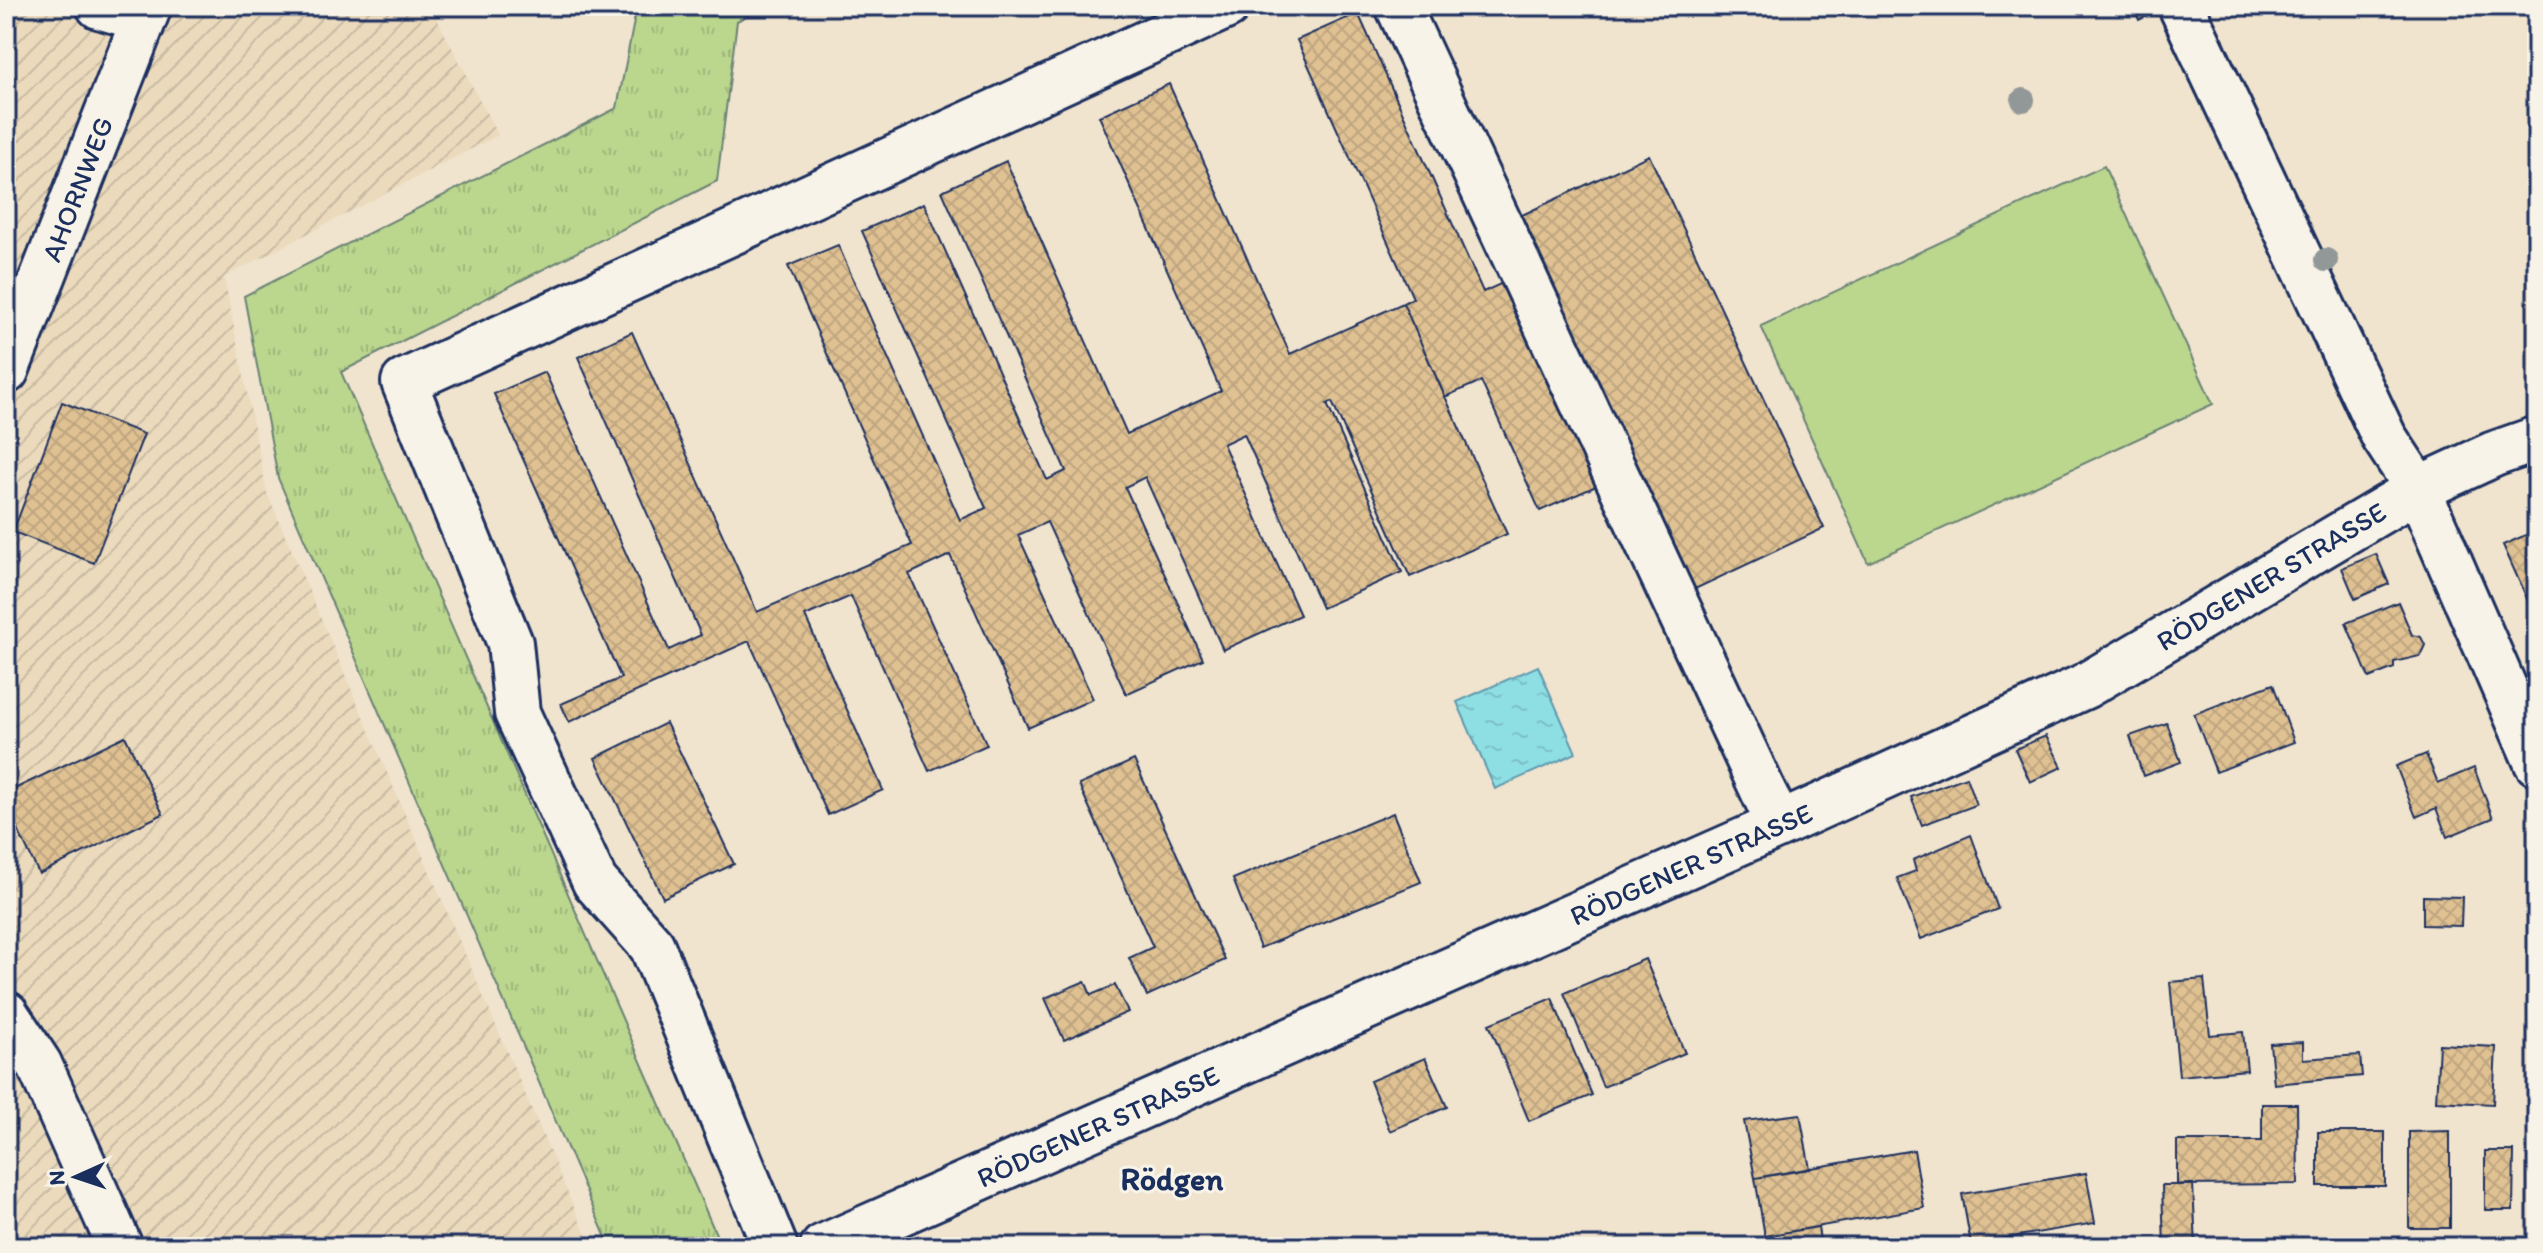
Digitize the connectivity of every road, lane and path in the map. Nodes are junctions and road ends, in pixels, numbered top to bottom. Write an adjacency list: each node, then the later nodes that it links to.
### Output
1 (99, 6): 5 (street)
2 (1227, 6): 13 (street)
3 (1398, 6): 10 (street)
4 (2181, 6): 8 (street)
5 (146, 12): 6 (street, AHORNWEG)
6 (6, 371)
7 (2537, 439): 8 (street, RÖDGENER STRASSE)
8 (2418, 489): 9 (street); 10 (street, RÖDGENER STRASSE)
9 (2537, 763)
10 (1779, 825): 14 (street, RÖDGENER STRASSE)
11 (6, 1014): 12 (street)
12 (120, 1247)
13 (775, 1247)
14 (823, 1247)

